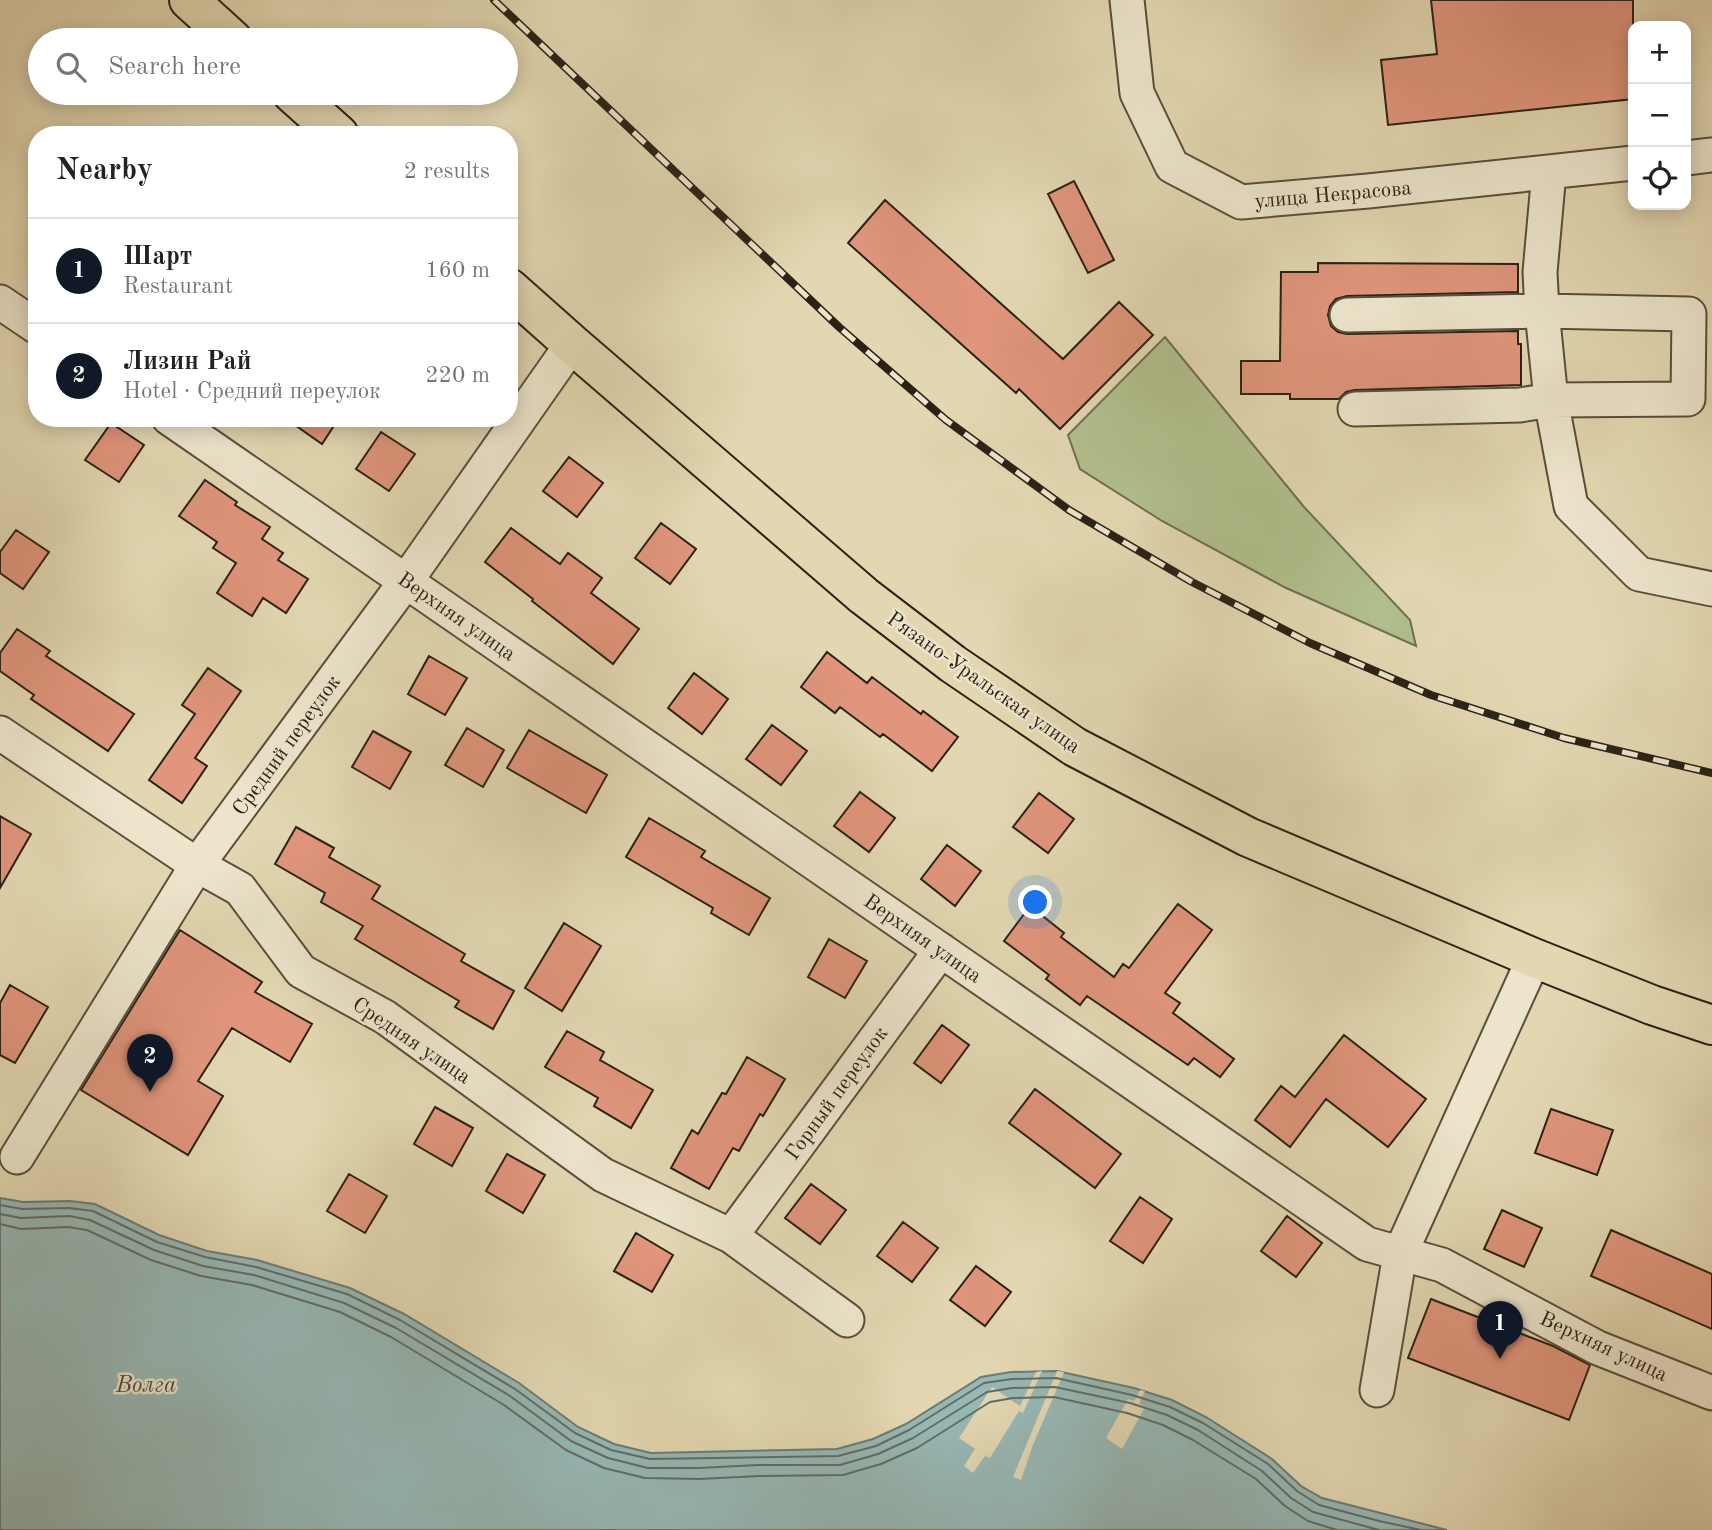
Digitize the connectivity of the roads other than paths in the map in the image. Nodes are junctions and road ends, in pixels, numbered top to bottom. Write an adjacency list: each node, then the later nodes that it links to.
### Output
1 (189, 0): 3 (main road)
2 (1127, 0): 9 (street, улица Некрасова)
3 (220, 28)
4 (305, 105): 5 (main road)
5 (329, 126)
6 (1712, 155): 7 (street)
7 (1691, 157)
8 (1628, 164): 9 (street, улица Некрасова)
9 (1549, 172): 12 (street)
10 (518, 296): 15 (main road, Рязано-Уральская улица)
11 (0, 302): 14 (street)
12 (1542, 311): 13 (street); 16 (street); 16 (street)
13 (1347, 316)
14 (28, 321)
15 (572, 344): 18 (street, Средний переулок); 26 (main road, Рязано-Уральская улица)
16 (1551, 400): 17 (street); 22 (street)
17 (1355, 409)
18 (518, 421)
19 (182, 427): 21 (street, Верхняя улица)
20 (514, 427): 21 (street, Средний переулок)
21 (406, 581): 24 (street, Средний переулок); 25 (street, Верхняя улица)
22 (1712, 589)
23 (0, 733): 24 (street, Средняя улица)
24 (197, 865): 28 (street, Средний переулок); 29 (street, Средняя улица)
25 (941, 950): 29 (street, Горный переулок); 30 (street, Верхняя улица)
26 (1534, 958): 27 (main road, Рязано-Уральская улица); 30 (street)
27 (1712, 1025)
28 (17, 1157)
29 (731, 1236): 31 (street, Средняя улица)
30 (1400, 1254): 32 (street); 33 (street, Верхняя улица)
31 (847, 1320)
32 (1377, 1390)
33 (1712, 1393)

